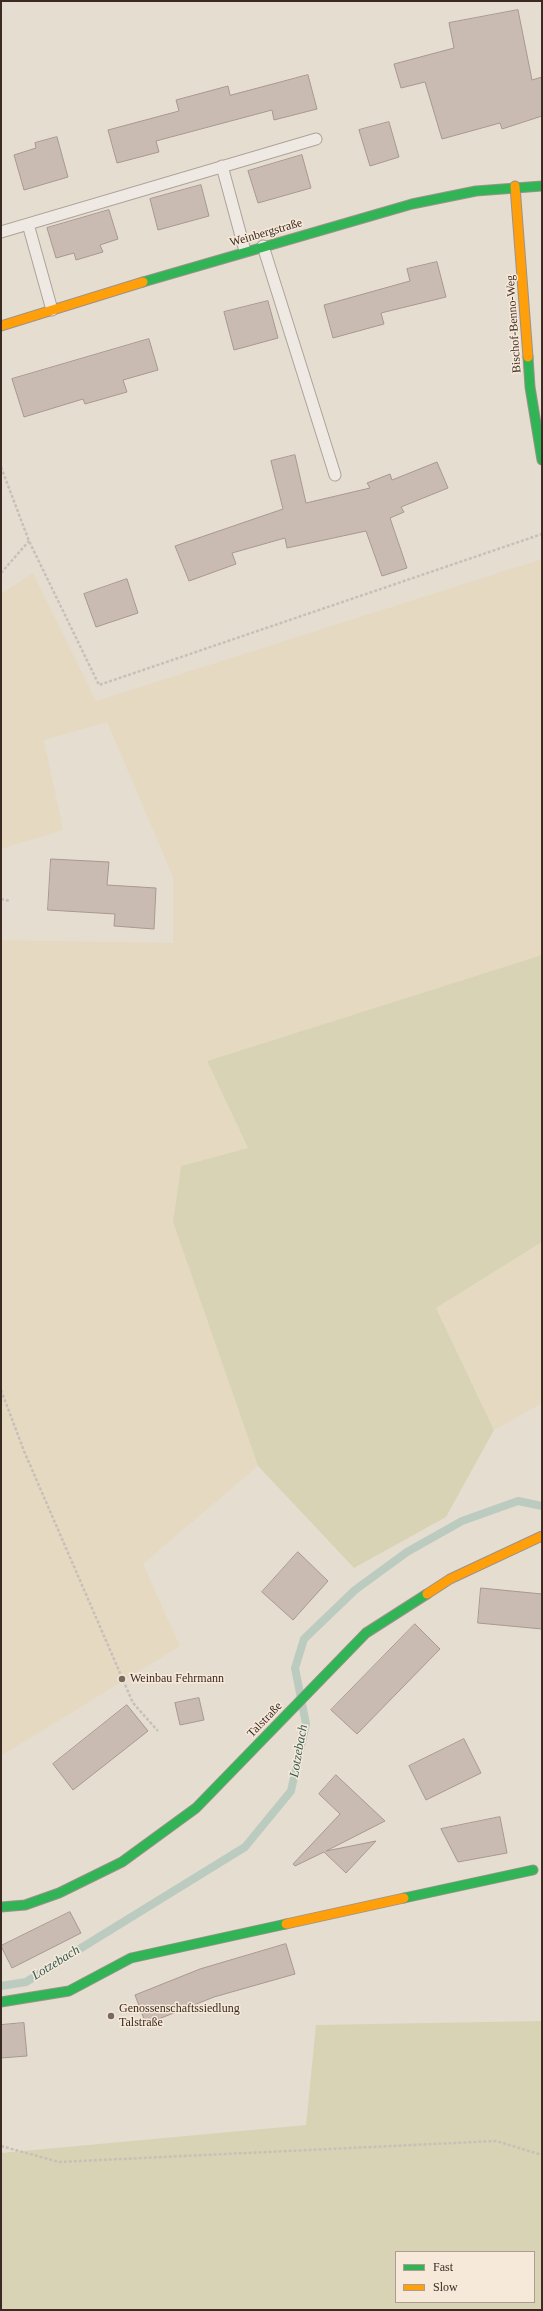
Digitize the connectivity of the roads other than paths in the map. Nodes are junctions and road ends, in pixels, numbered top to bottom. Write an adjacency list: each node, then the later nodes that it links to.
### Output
1 (316, 139): 2 (lane)
2 (222, 166): 5 (lane); 8 (lane)
3 (516, 186): 4 (street, Weinbergstraße); 7 (street, Weinbergstraße); 11 (street, Bischof-Benno-Weg)
4 (542, 186)
5 (28, 224): 6 (lane); 9 (lane)
6 (1, 232)
7 (262, 246): 8 (street, Weinbergstraße); 12 (lane)
8 (245, 251): 9 (street, Weinbergstraße)
9 (52, 310): 10 (street, Weinbergstraße)
10 (1, 326)
11 (542, 460)
12 (335, 475)
13 (542, 1536): 15 (street, Talstraße)
14 (533, 1870): 16 (street)
15 (1, 1907)
16 (1, 2002)

